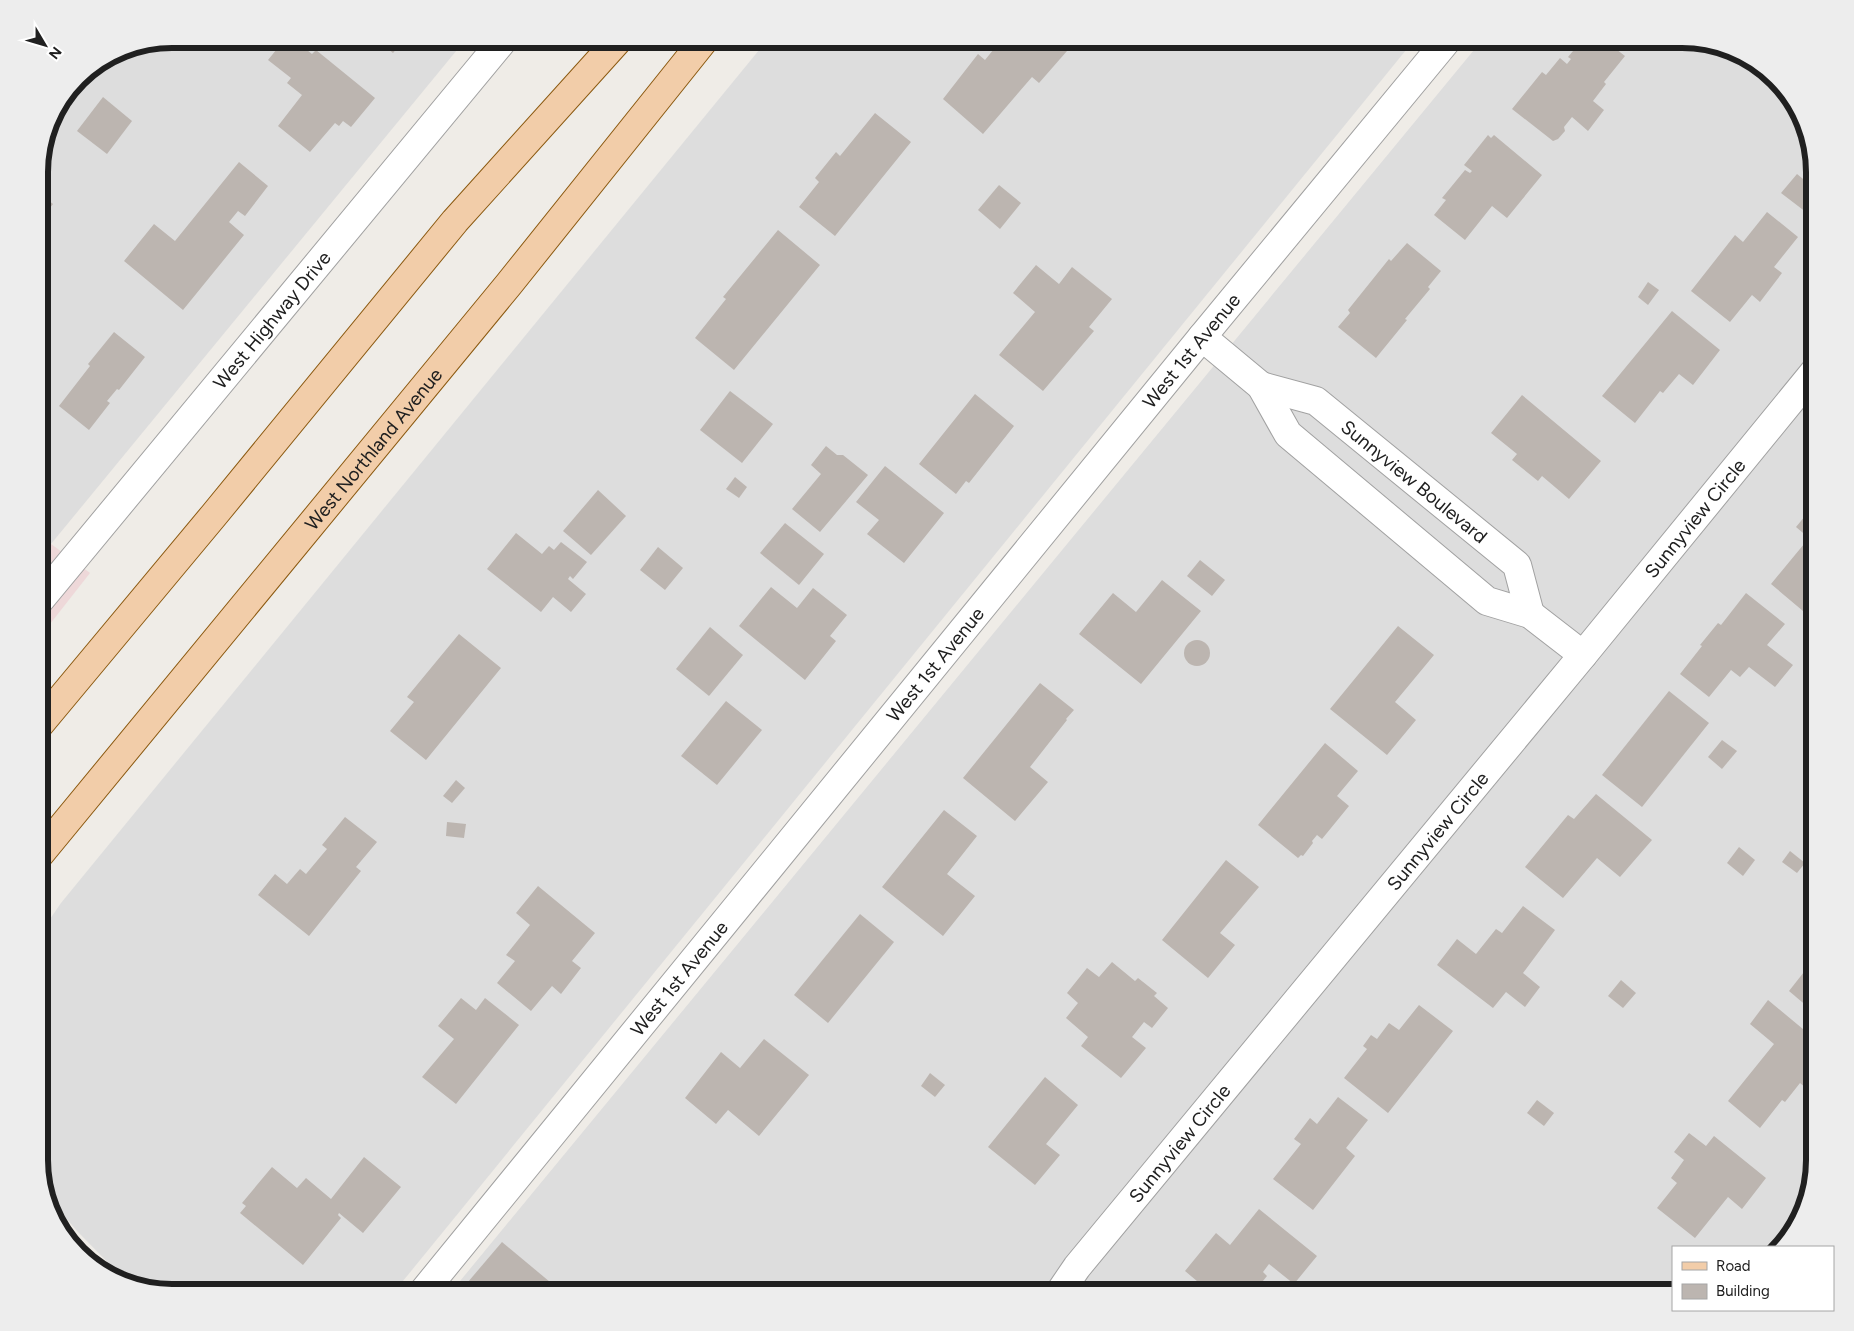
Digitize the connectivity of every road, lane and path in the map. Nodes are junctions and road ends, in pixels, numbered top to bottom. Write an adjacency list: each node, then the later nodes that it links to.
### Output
1 (496, 48): 8 (street, West Highway Drive)
2 (611, 48): 11 (main road)
3 (699, 48): 12 (main road, West Northland Avenue)
4 (1441, 48): 5 (street, West 1st Avenue)
5 (1202, 337): 7 (street, Sunnyview Boulevard); 13 (street, West 1st Avenue)
6 (1807, 381): 10 (street, Sunnyview Circle)
7 (1261, 386): 9 (street, Sunnyview Boulevard); 9 (street, Sunnyview Boulevard)
8 (48, 580)
9 (1530, 614): 10 (street, Sunnyview Boulevard)
10 (1583, 655): 14 (street, Sunnyview Circle)
11 (48, 714)
12 (48, 844)
13 (430, 1284)
14 (1066, 1284)

